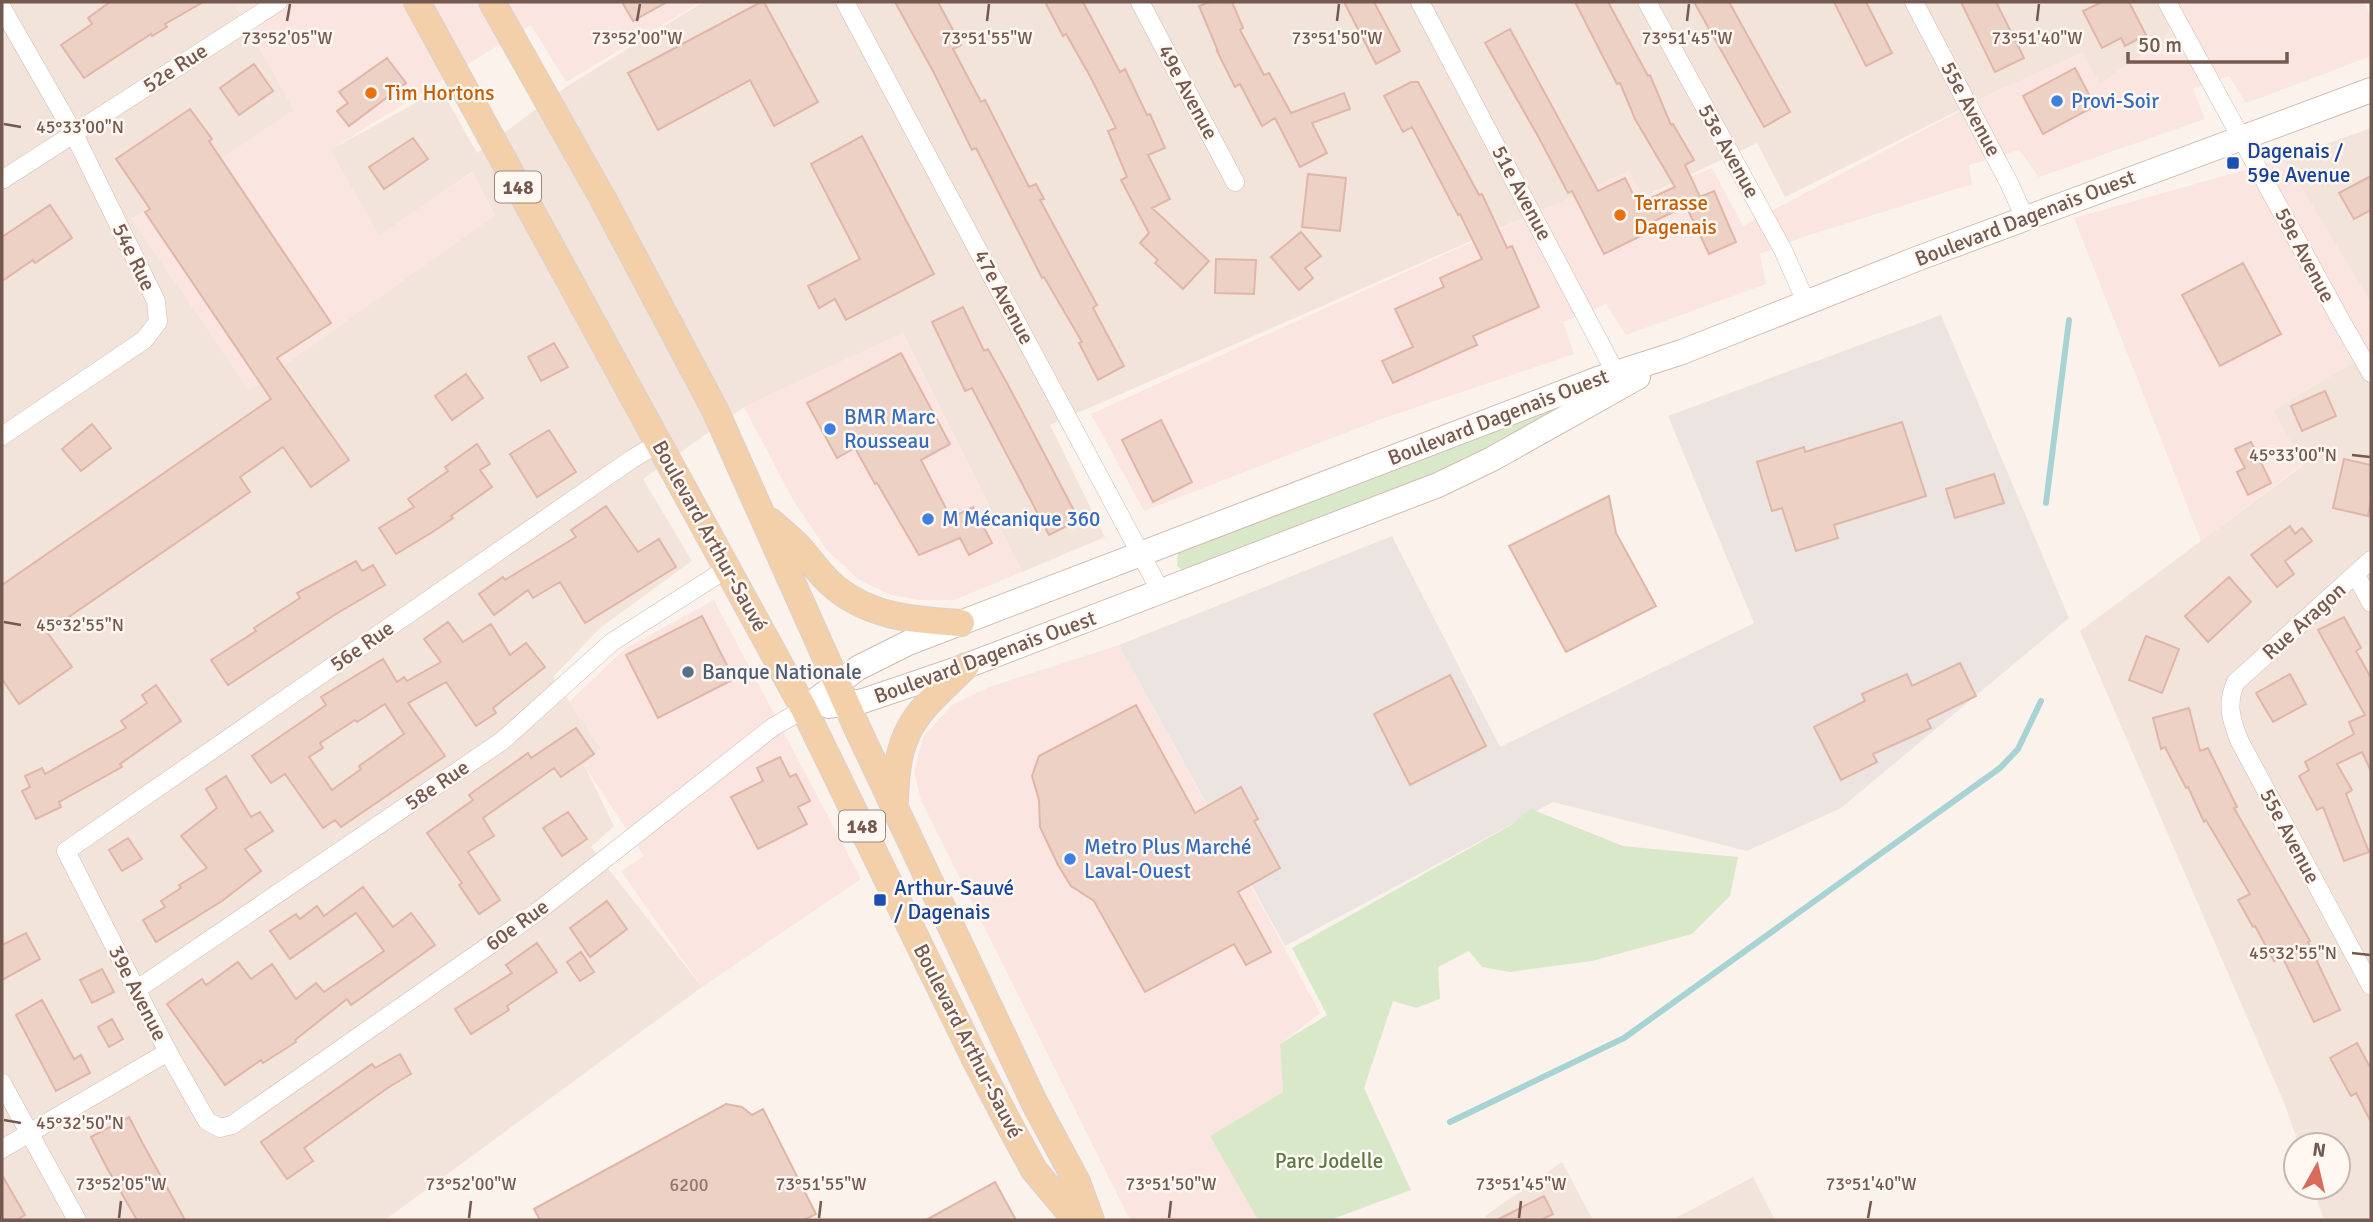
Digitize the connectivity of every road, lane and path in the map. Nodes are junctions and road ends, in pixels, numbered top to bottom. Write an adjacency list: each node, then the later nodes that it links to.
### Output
1 (278, 2): 12 (street, 52e Rue)
2 (417, 2): 21 (main road, Boulevard Arthur-Sauvé / 148)
3 (492, 2): 22 (main road, Boulevard Arthur-Sauvé / 148)
4 (845, 2): 23 (street, 47e Avenue)
5 (1140, 2): 15 (street, 49e Avenue)
6 (1420, 2): 19 (street, 51e Avenue)
7 (1647, 2): 17 (street, 53e Avenue)
8 (1914, 2): 16 (street, 55e Avenue)
9 (2167, 2): 13 (street, 59e Avenue)
10 (2, 8): 12 (street, 54e Rue)
11 (2371, 90): 13 (main road, Boulevard Dagenais Ouest)
12 (73, 132): 14 (street, 52e Rue); 20 (street, 54e Rue)
13 (2241, 137): 16 (main road, Boulevard Dagenais Ouest); 18 (street, 59e Avenue)
14 (2, 180)
15 (1235, 183)
16 (2025, 218): 17 (main road, Boulevard Dagenais Ouest)
17 (1806, 302): 19 (main road, Boulevard Dagenais Ouest)
18 (2371, 373)
19 (1619, 379): 23 (main road, Boulevard Dagenais Ouest); 27 (main road, Boulevard Dagenais Ouest)
20 (2, 436)
21 (659, 443): 25 (main road, Boulevard Arthur-Sauvé / 148); 35 (street, 56e Rue)
22 (761, 512): 29 (main road); 32 (main road, Boulevard Arthur-Sauvé / 148)
23 (1141, 554): 27 (street, 47e Avenue); 29 (main road, Boulevard Dagenais Ouest)
24 (2371, 560): 26 (street, Rue Aragon)
25 (728, 568): 33 (main road, Boulevard Arthur-Sauvé / 148); 37 (street, 58e Rue)
26 (2356, 575): 28 (street); 31 (street, Rue Aragon)
27 (1161, 592): 30 (main road, Boulevard Dagenais Ouest)
28 (2371, 603)
29 (961, 623): 32 (main road, Boulevard Dagenais Ouest)
30 (966, 666): 32 (main road, Boulevard Dagenais Ouest); 34 (main road)
31 (2236, 682): 36 (street, 55e Avenue)
32 (843, 693): 33 (main road, Boulevard Dagenais Ouest); 34 (main road, Boulevard Arthur-Sauvé / 148)
33 (804, 709): 40 (street, 60e Rue); 44 (main road, Boulevard Arthur-Sauvé / 148)
34 (895, 806): 45 (main road, Boulevard Arthur-Sauvé / 148)
35 (66, 851): 37 (street, 39e Avenue)
36 (2371, 986)
37 (136, 990): 38 (street, 39e Avenue)
38 (168, 1052): 40 (street, 39e Avenue); 41 (street)
39 (2, 1083): 41 (street)
40 (220, 1128)
41 (29, 1133): 42 (street); 43 (street)
42 (2, 1149)
43 (77, 1220)
44 (1076, 1220)
45 (1091, 1220)

